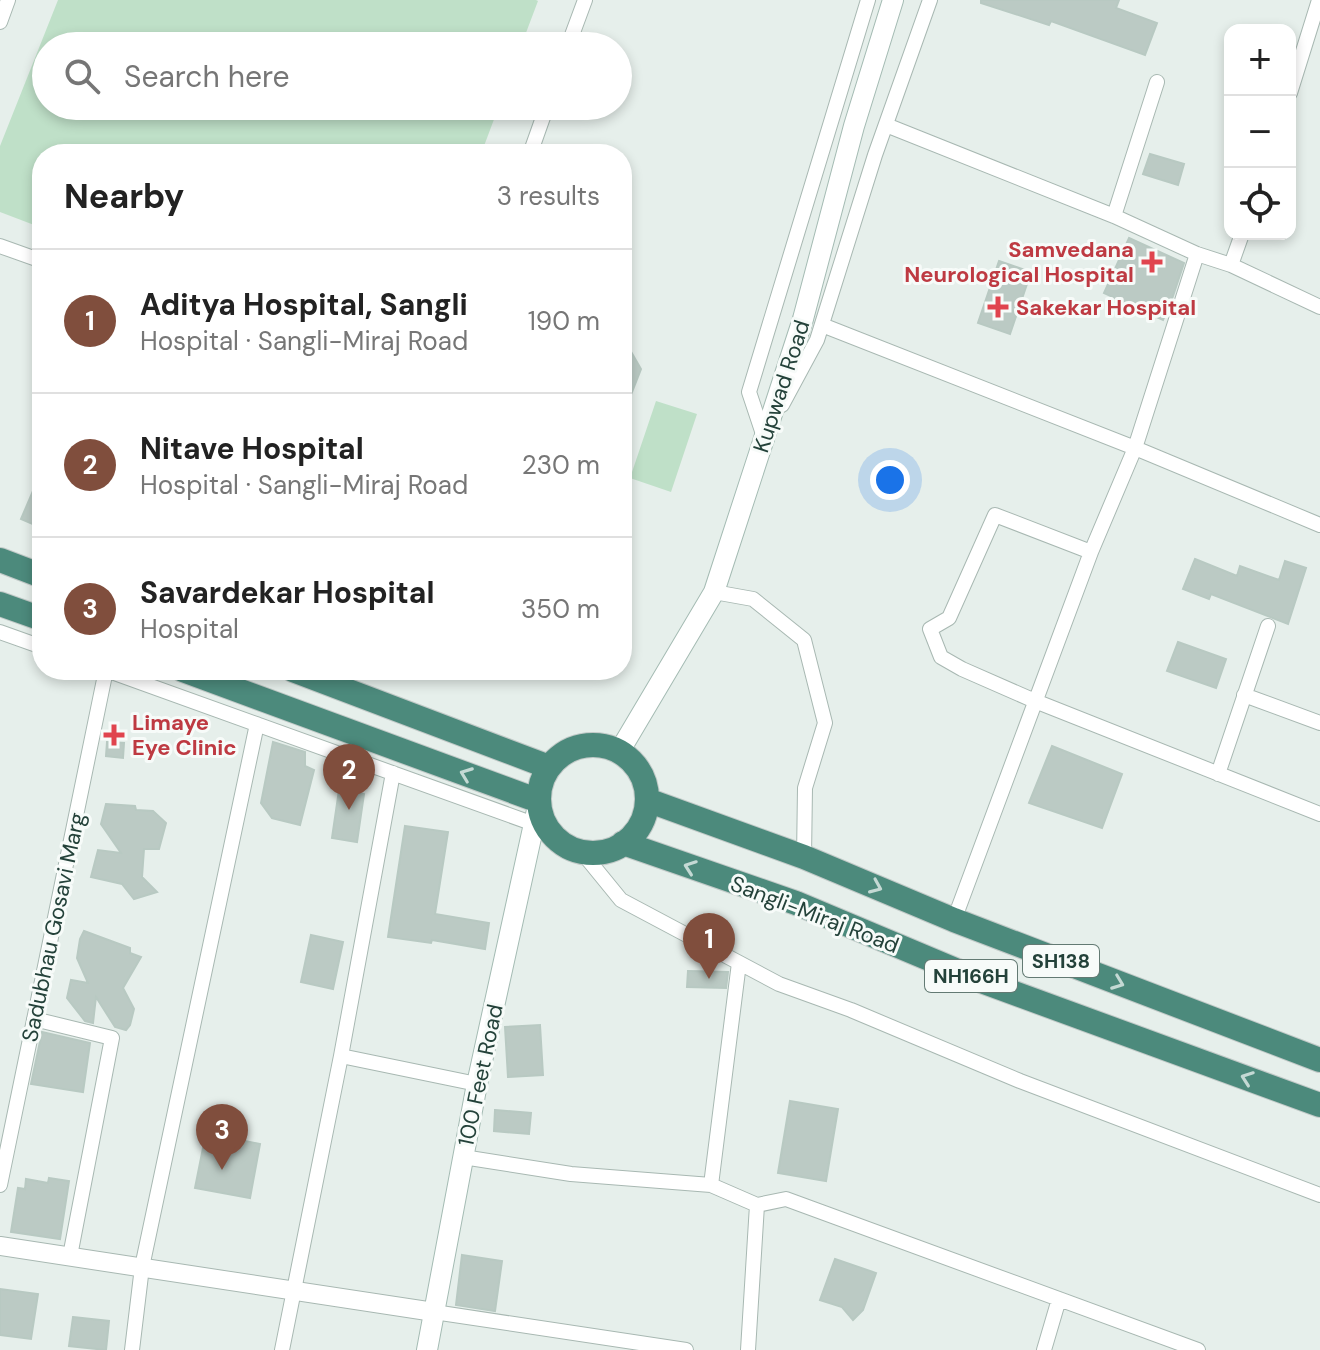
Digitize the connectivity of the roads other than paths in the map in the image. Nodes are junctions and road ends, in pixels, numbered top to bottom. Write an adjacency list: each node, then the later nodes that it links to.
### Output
1 (8, 0): 7 (street)
2 (585, 0): 8 (street)
3 (868, 0): 24 (street)
4 (893, 0): 23 (main road, Kupwad Road)
5 (930, 0): 14 (street)
6 (1319, 0): 9 (street)
7 (0, 22)
8 (573, 32)
9 (1305, 49): 10 (street); 11 (street)
10 (1320, 55)
11 (1296, 75)
12 (1157, 82): 16 (street)
13 (542, 120): 15 (street)
14 (886, 125): 16 (street); 23 (street)
15 (534, 144)
16 (1114, 216): 19 (street)
17 (1240, 240): 21 (street)
18 (0, 246): 20 (street)
19 (1197, 254): 21 (street); 25 (street)
20 (32, 257)
21 (1231, 265): 22 (street)
22 (1320, 307)
23 (813, 322): 24 (main road, Kupwad Road); 25 (street)
24 (765, 437): 30 (main road, Kupwad Road)
25 (1135, 448): 26 (street); 27 (street)
26 (1320, 525)
27 (1091, 552): 41 (street); 41 (street)
28 (0, 560): 29 (highway)
29 (32, 572)
30 (714, 592): 44 (main road, Kupwad Road); 53 (street)
31 (0, 604): 32 (highway)
32 (32, 615)
33 (1268, 626): 40 (street)
34 (0, 632): 35 (street)
35 (32, 643)
36 (104, 680): 56 (street, Sadubhau Gosavi Marg)
37 (134, 680): 43 (street)
38 (208, 680): 49 (highway, one-way to 38)
39 (345, 680): 45 (highway)
40 (1244, 695): 42 (street); 47 (street)
41 (1035, 701): 47 (street); 54 (street)
42 (1320, 723)
43 (257, 724): 46 (street); 68 (street)
44 (619, 752): 45 (highway); 48 (highway)
45 (549, 767): 49 (highway)
46 (393, 773): 49 (street); 57 (street)
47 (1218, 774): 50 (street)
48 (647, 800): 51 (highway); 53 (highway, Sangli-Miraj Road / SH138)
49 (536, 813): 52 (highway); 59 (main road, 100 Feet Road)
50 (1320, 814)
51 (623, 843): 52 (highway); 60 (highway, Sangli-Miraj Road / NH166H, one-way to 51)
52 (581, 851): 55 (street)
53 (804, 857): 54 (highway, Sangli-Miraj Road / SH138, one-way to 54)
54 (954, 920): 58 (highway, Sangli-Miraj Road / SH138, one-way to 58)
55 (739, 963): 63 (street); 64 (street)
56 (34, 1019): 62 (street, Sadubhau Gosavi Marg); 67 (street)
57 (341, 1056): 59 (street); 69 (street)
58 (1320, 1060)
59 (477, 1084): 61 (main road, 100 Feet Road)
60 (1320, 1105)
61 (463, 1157): 63 (street); 71 (main road, 100 Feet Road)
62 (0, 1185)
63 (711, 1185): 65 (street)
64 (1320, 1195)
65 (757, 1205): 70 (street); 76 (street)
66 (0, 1246): 67 (street)
67 (70, 1256): 68 (street)
68 (142, 1267): 69 (street); 72 (street)
69 (295, 1291): 71 (street); 73 (street)
70 (1059, 1299): 77 (street); 78 (street)
71 (434, 1312): 74 (main road, 100 Feet Road); 75 (street)
72 (132, 1350)
73 (282, 1350)
74 (427, 1350)
75 (686, 1350)
76 (748, 1350)
77 (1044, 1350)
78 (1198, 1350)

